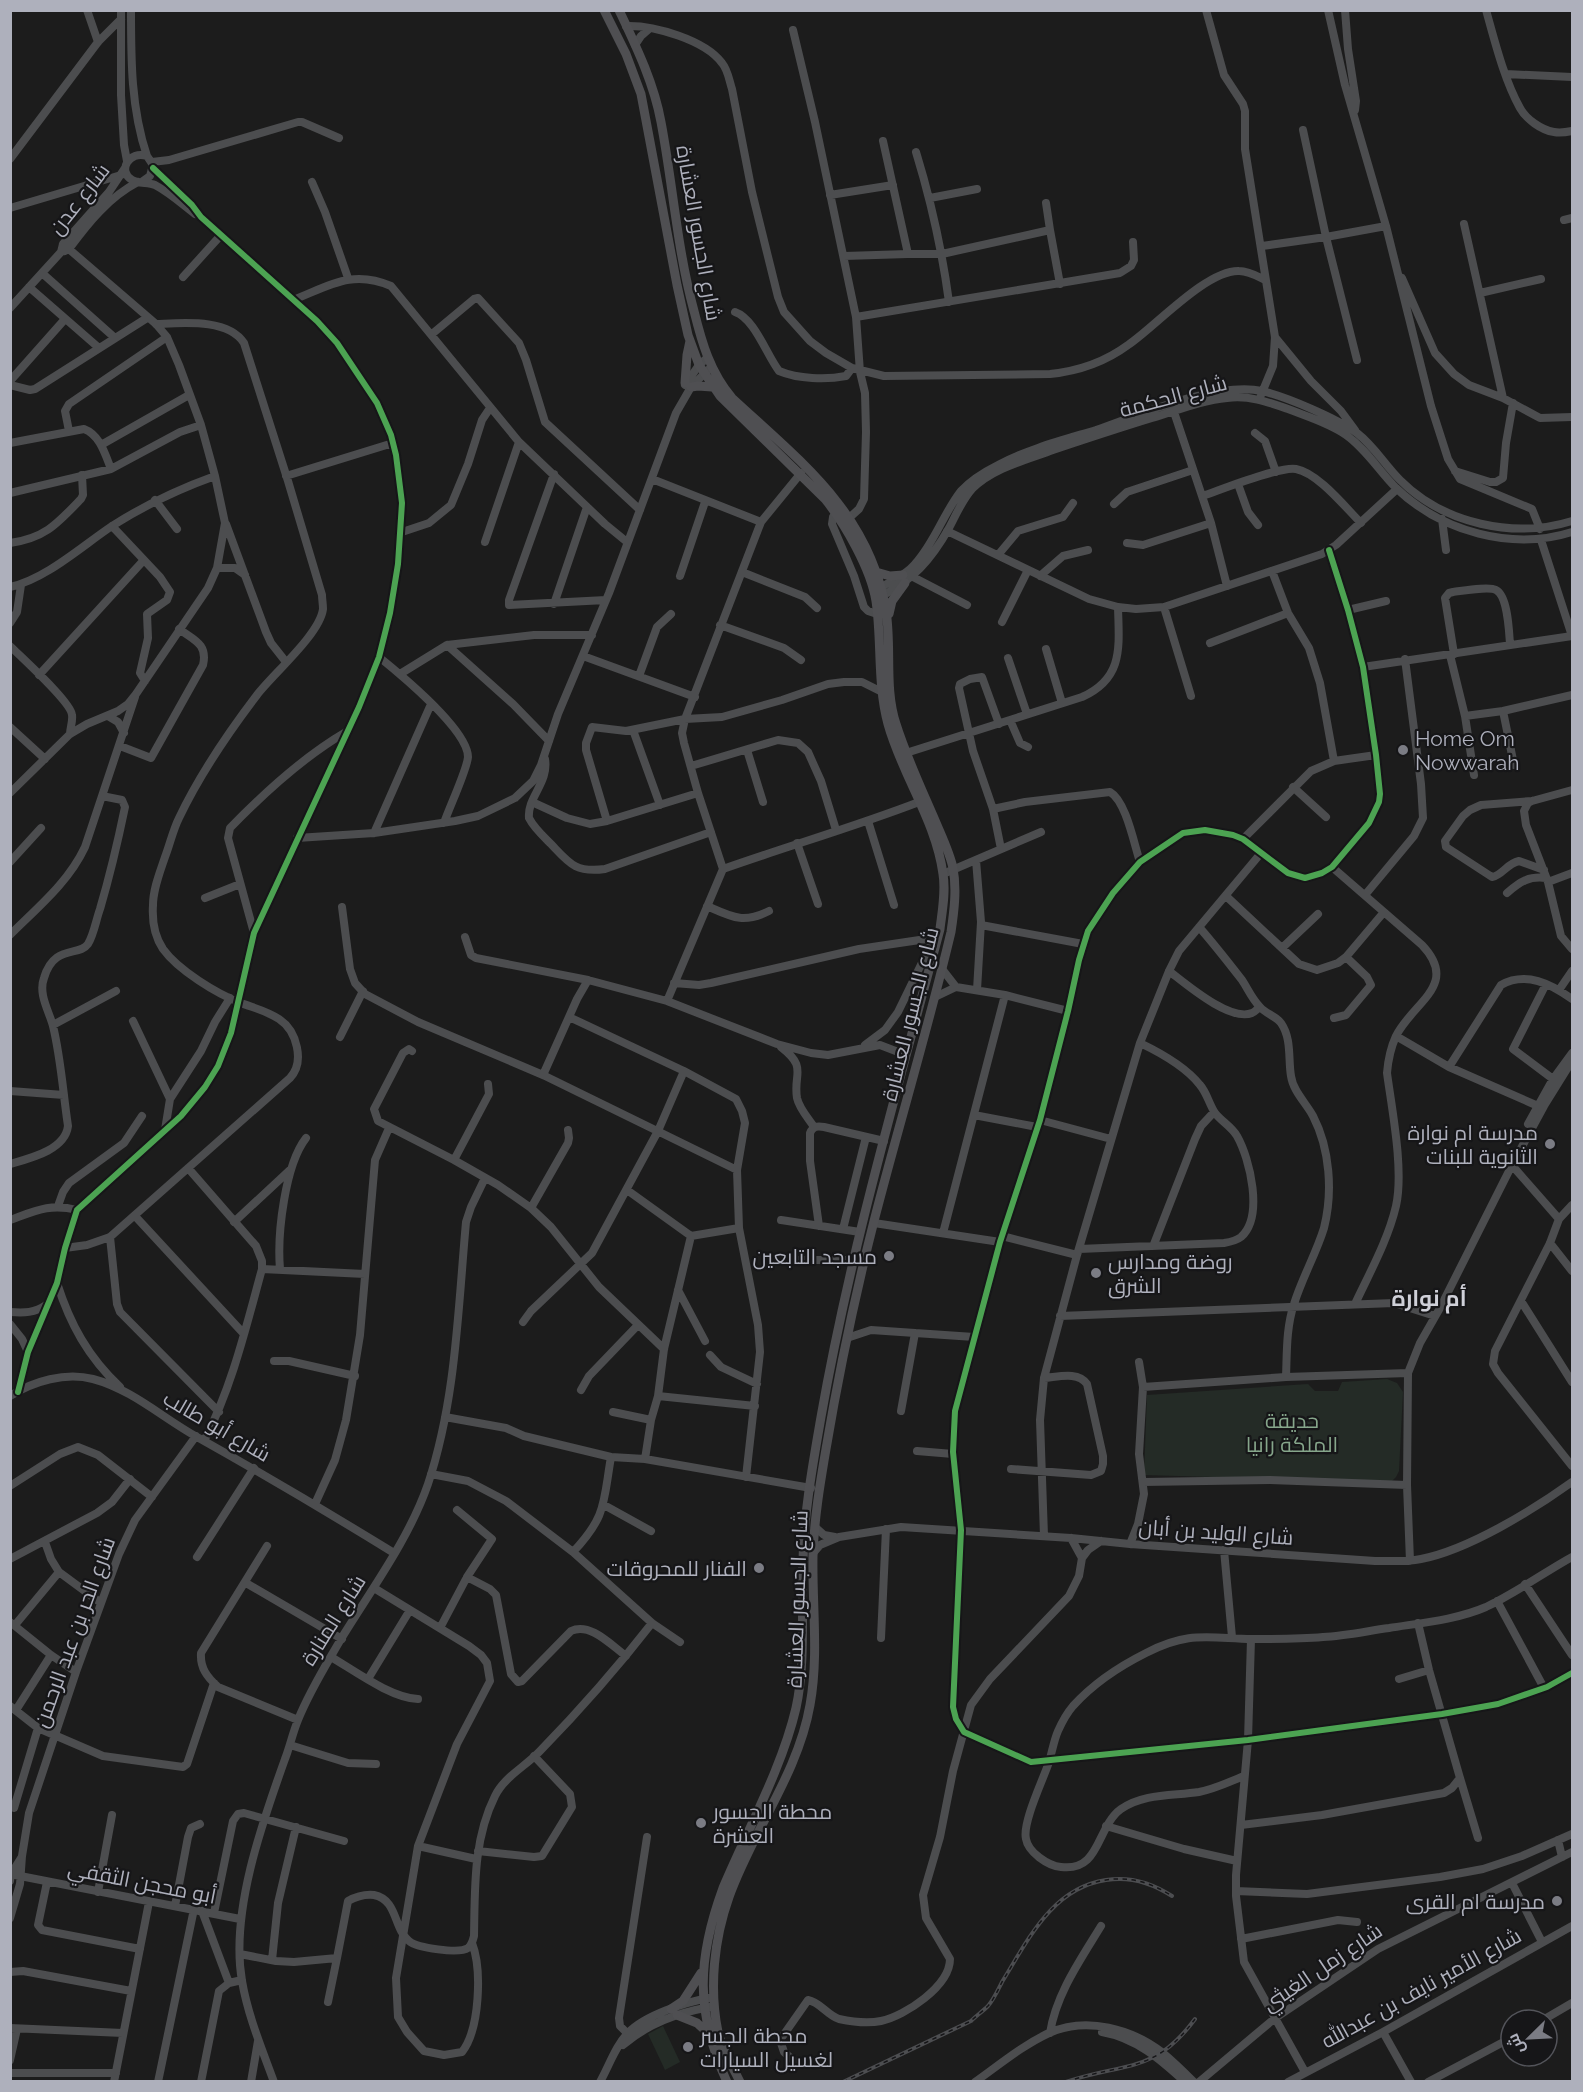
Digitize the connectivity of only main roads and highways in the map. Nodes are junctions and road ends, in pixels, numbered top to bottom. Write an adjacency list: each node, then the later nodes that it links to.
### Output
1 (604, 10): 5 (main road, شارع الجسور العشارة)
2 (619, 10): 4 (main road, شارع الجسور العشارة)
3 (628, 10): 4 (main road)
4 (626, 25): 6 (main road, شارع الجسور العشارة)
5 (690, 341): 6 (main road, شارع الجسور العشارة); 7 (main road)
6 (705, 366): 7 (main road, شارع الجسور العشارة); 8 (main road, شارع الجسور العشارة)
7 (712, 387): 9 (main road, شارع الجسور العشارة)
8 (876, 572): 9 (main road, شارع الجسور العشارة); 10 (main road)
9 (878, 593): 10 (main road, شارع الجسور العشارة); 11 (main road, شارع الجسور العشارة)
10 (888, 622): 12 (main road, شارع الجسور العشارة)
11 (816, 1446): 12 (main road); 13 (main road, شارع الجسور العشارة)
12 (826, 1448): 16 (main road, شارع الجسور العشارة)
13 (703, 1971): 14 (main road, شارع الجسور العشارة); 14 (main road)
14 (708, 2033): 15 (main road, شارع الجسور العشارة)
15 (727, 2082)
16 (740, 2082)

